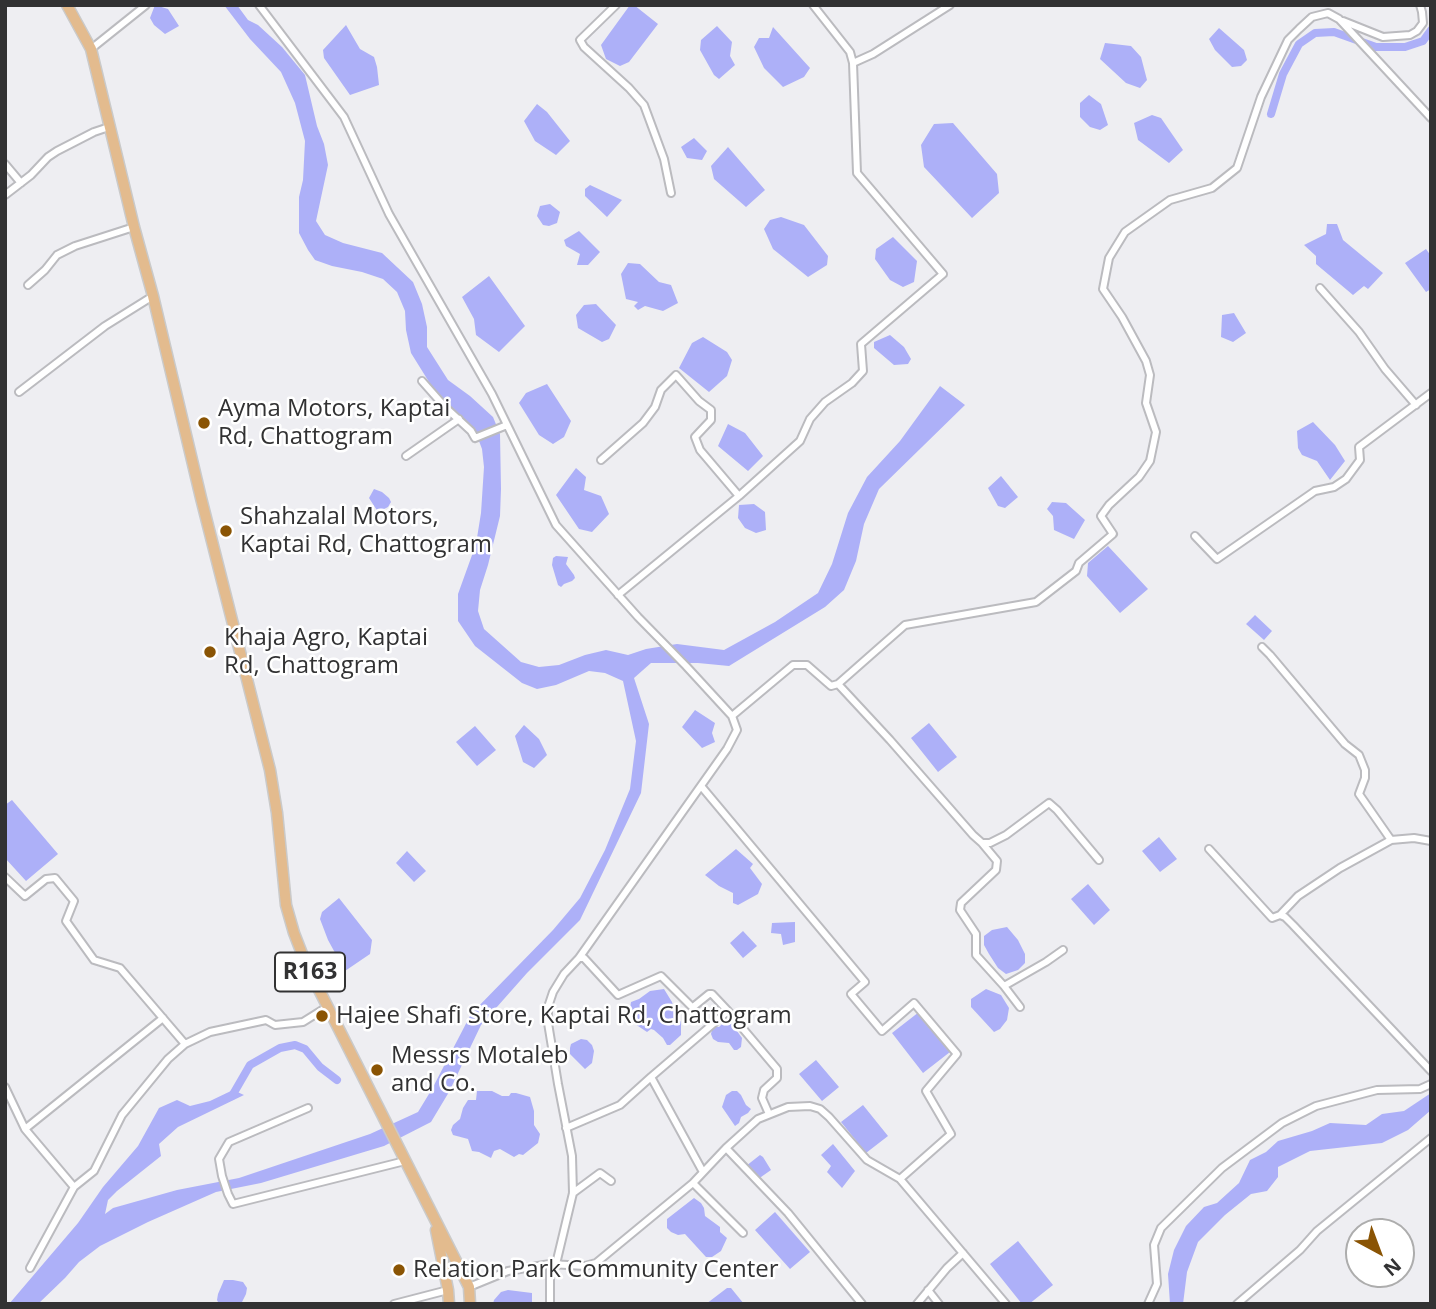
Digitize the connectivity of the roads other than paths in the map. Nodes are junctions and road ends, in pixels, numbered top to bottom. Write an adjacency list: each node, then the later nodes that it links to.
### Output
1 (67, 5): 11 (main road, R163)
2 (146, 5): 11 (street)
3 (259, 5): 28 (street)
4 (616, 5): 17 (street)
5 (813, 5): 12 (street)
6 (950, 5): 12 (street)
7 (1326, 5): 9 (street)
8 (1420, 5): 10 (street)
9 (1328, 13): 10 (street); 35 (street)
10 (1339, 19): 13 (street)
11 (91, 49): 14 (main road, R163)
12 (853, 63): 31 (street)
13 (1431, 118)
14 (109, 127): 16 (street); 19 (main road, R163)
15 (5, 164): 16 (street)
16 (21, 183): 18 (street)
17 (671, 193)
18 (5, 195)
19 (134, 227): 20 (street); 22 (main road, R163)
20 (28, 285)
21 (1320, 288): 26 (street)
22 (153, 296): 24 (street); 48 (main road, R163)
23 (422, 381): 27 (street)
24 (19, 392)
25 (1431, 393): 26 (street)
26 (1416, 405): 32 (street)
27 (459, 419): 28 (street); 29 (street)
28 (503, 426): 33 (street)
29 (406, 456)
30 (601, 460): 31 (street)
31 (739, 496): 33 (street)
32 (1195, 536)
33 (618, 595): 36 (street)
34 (1262, 647): 38 (street)
35 (838, 684): 36 (street); 40 (street)
36 (732, 716): 37 (street)
37 (701, 786): 46 (street); 65 (street)
38 (1391, 840): 39 (street); 44 (street)
39 (1431, 841)
40 (982, 843): 42 (street); 47 (street)
41 (1209, 849): 44 (street)
42 (1099, 860)
43 (5, 877): 51 (street)
44 (1279, 915): 53 (street)
45 (1063, 950): 47 (street)
46 (579, 958): 50 (street); 59 (street)
47 (1004, 986): 49 (street)
48 (327, 1007): 52 (street); 63 (main road, R163)
49 (1020, 1007)
50 (728, 1011): 54 (street); 58 (street)
51 (163, 1018): 52 (street); 60 (street)
52 (185, 1044): 68 (street)
53 (1431, 1071)
54 (651, 1077): 59 (street); 64 (street)
55 (1431, 1083): 87 (street)
56 (5, 1087): 60 (street)
57 (308, 1108): 63 (street)
58 (769, 1114): 62 (street); 65 (street)
59 (566, 1128): 69 (street)
60 (25, 1129): 68 (street)
61 (1431, 1138): 78 (street)
62 (726, 1147): 64 (street); 83 (street)
63 (405, 1161): 70 (main road, R163)
64 (703, 1172): 67 (street)
65 (900, 1179): 72 (street)
66 (611, 1181): 69 (street)
67 (693, 1183): 71 (street); 73 (street)
68 (74, 1186): 74 (street)
69 (573, 1192): 73 (street)
70 (433, 1215): 75 (main road, R163); 76 (main road, R163)
71 (743, 1233)
72 (963, 1254): 77 (street); 86 (street)
73 (553, 1264): 75 (street); 82 (street)
74 (30, 1268)
75 (468, 1287): 81 (main road, R163)
76 (449, 1290): 79 (street); 80 (main road, R163)
77 (928, 1290): 84 (street); 85 (street)
78 (1243, 1302)
79 (394, 1304)
80 (449, 1304)
81 (470, 1304)
82 (550, 1304)
83 (862, 1304)
84 (917, 1304)
85 (939, 1304)
86 (1006, 1304)
87 (1148, 1304)

